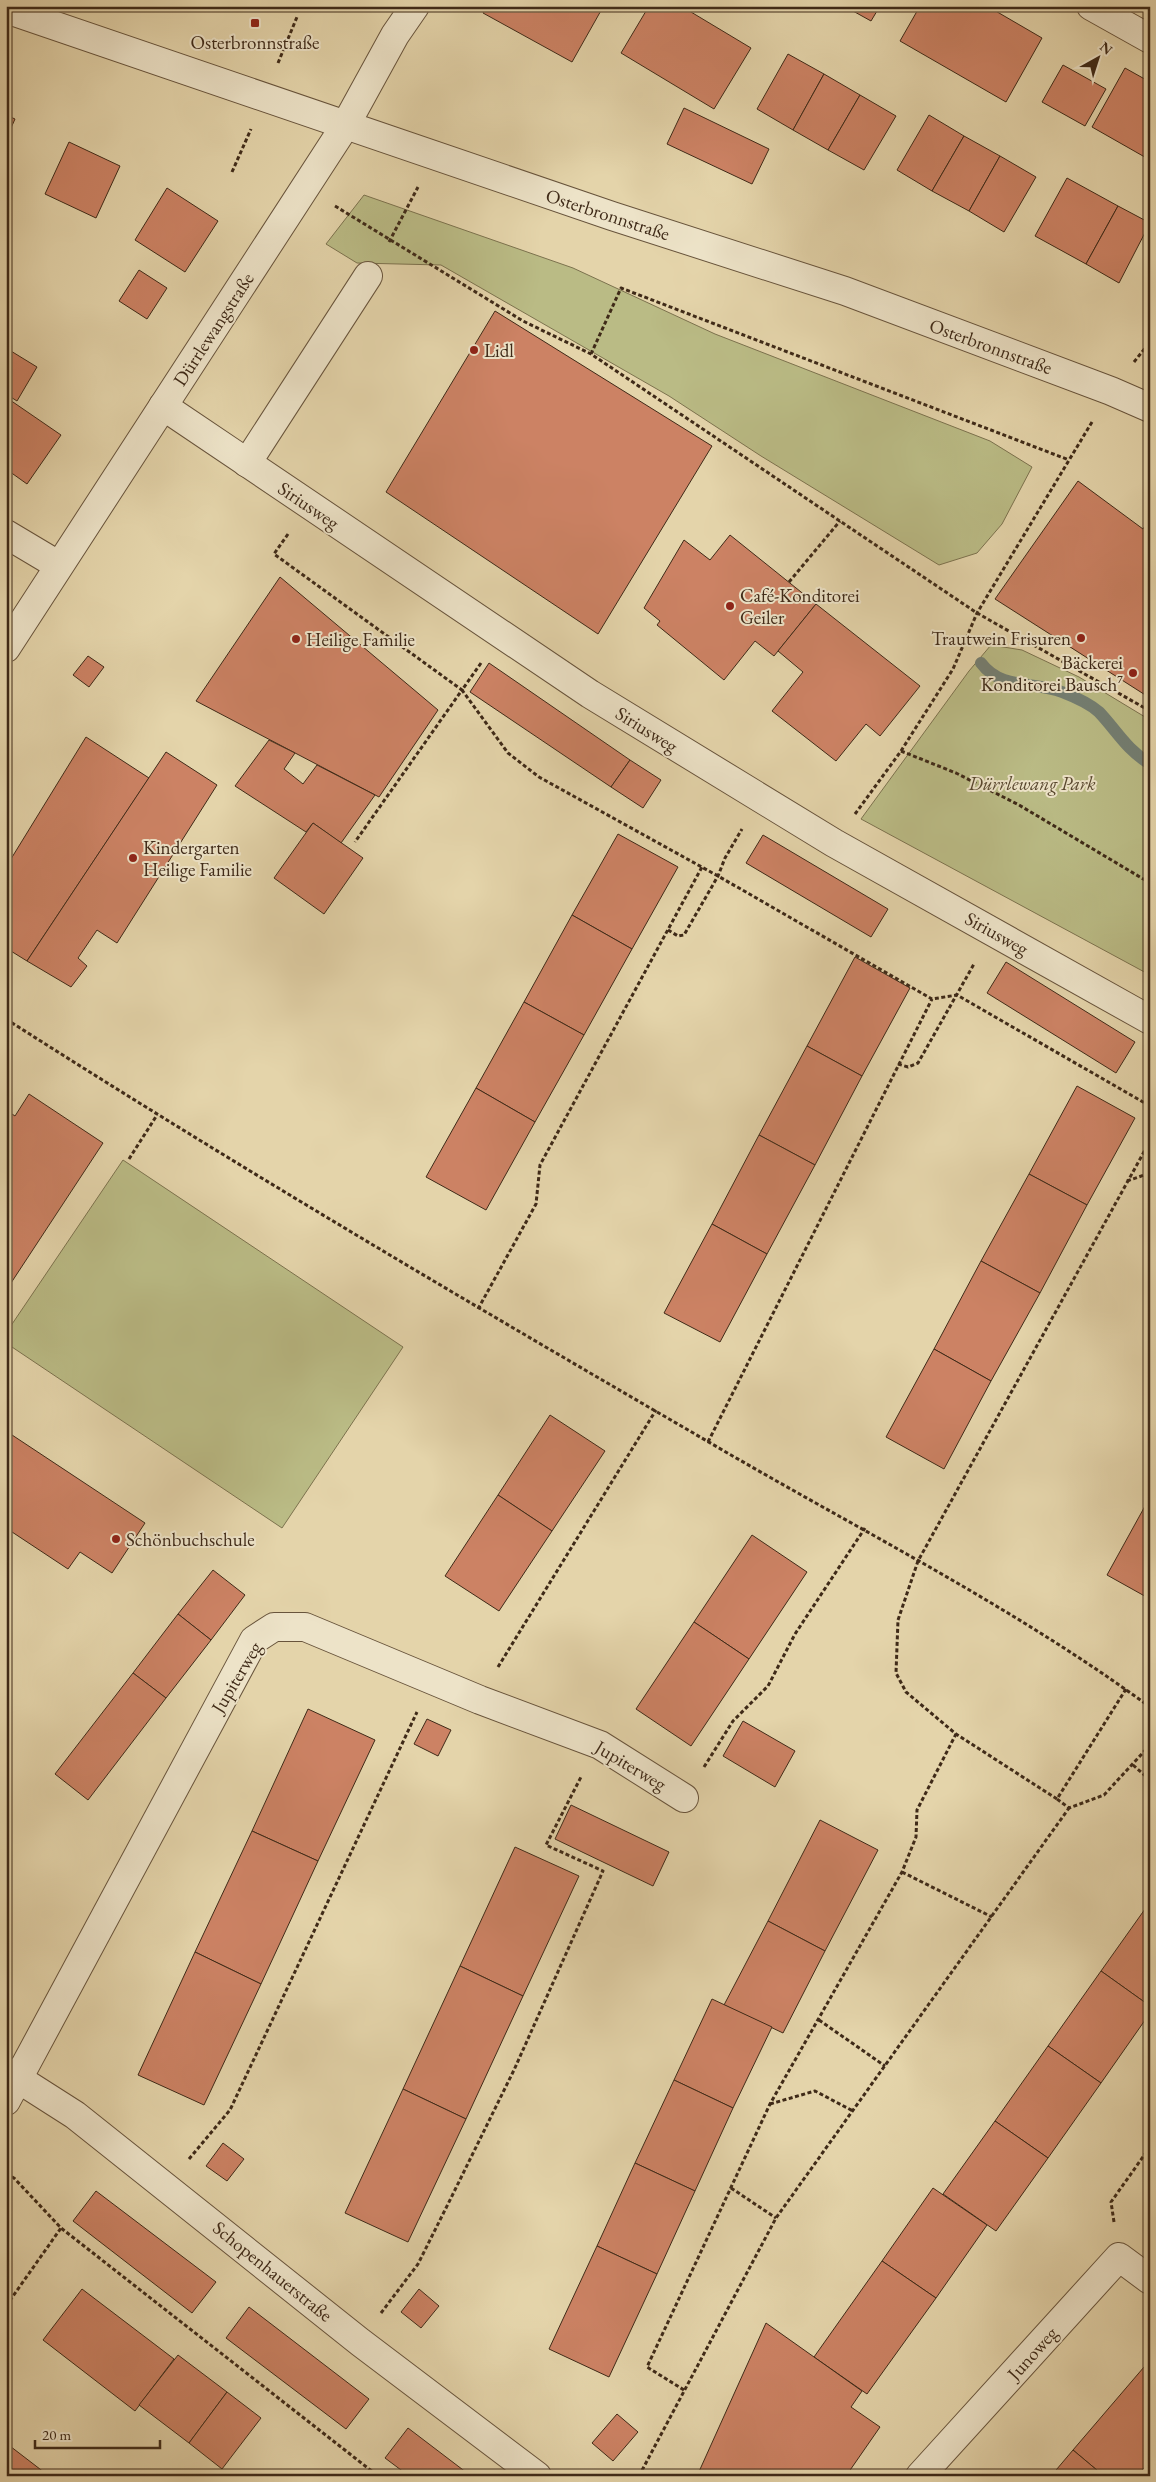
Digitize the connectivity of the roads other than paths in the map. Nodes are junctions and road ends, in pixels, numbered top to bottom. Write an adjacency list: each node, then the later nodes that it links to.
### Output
1 (414, 6): 5 (street, Dürrlewangstraße)
2 (1091, 6): 4 (street)
3 (6, 9): 5 (street, Osterbronnstraße)
4 (1150, 39)
5 (345, 126): 7 (street, Dürrlewangstraße); 8 (street, Osterbronnstraße)
6 (368, 276): 9 (street)
7 (163, 406): 9 (street, Siriusweg); 11 (street, Dürrlewangstraße)
8 (1150, 408)
9 (247, 463): 13 (street, Siriusweg)
10 (6, 534): 11 (street)
11 (58, 565): 12 (street, Dürrlewangstraße)
12 (6, 648)
13 (1150, 1020)
14 (684, 1798): 15 (street, Jupiterweg)
15 (10, 2083): 17 (street, Schopenhauerstraße)
16 (1150, 2280): 18 (street, Junoweg)
17 (537, 2476)
18 (920, 2476)

